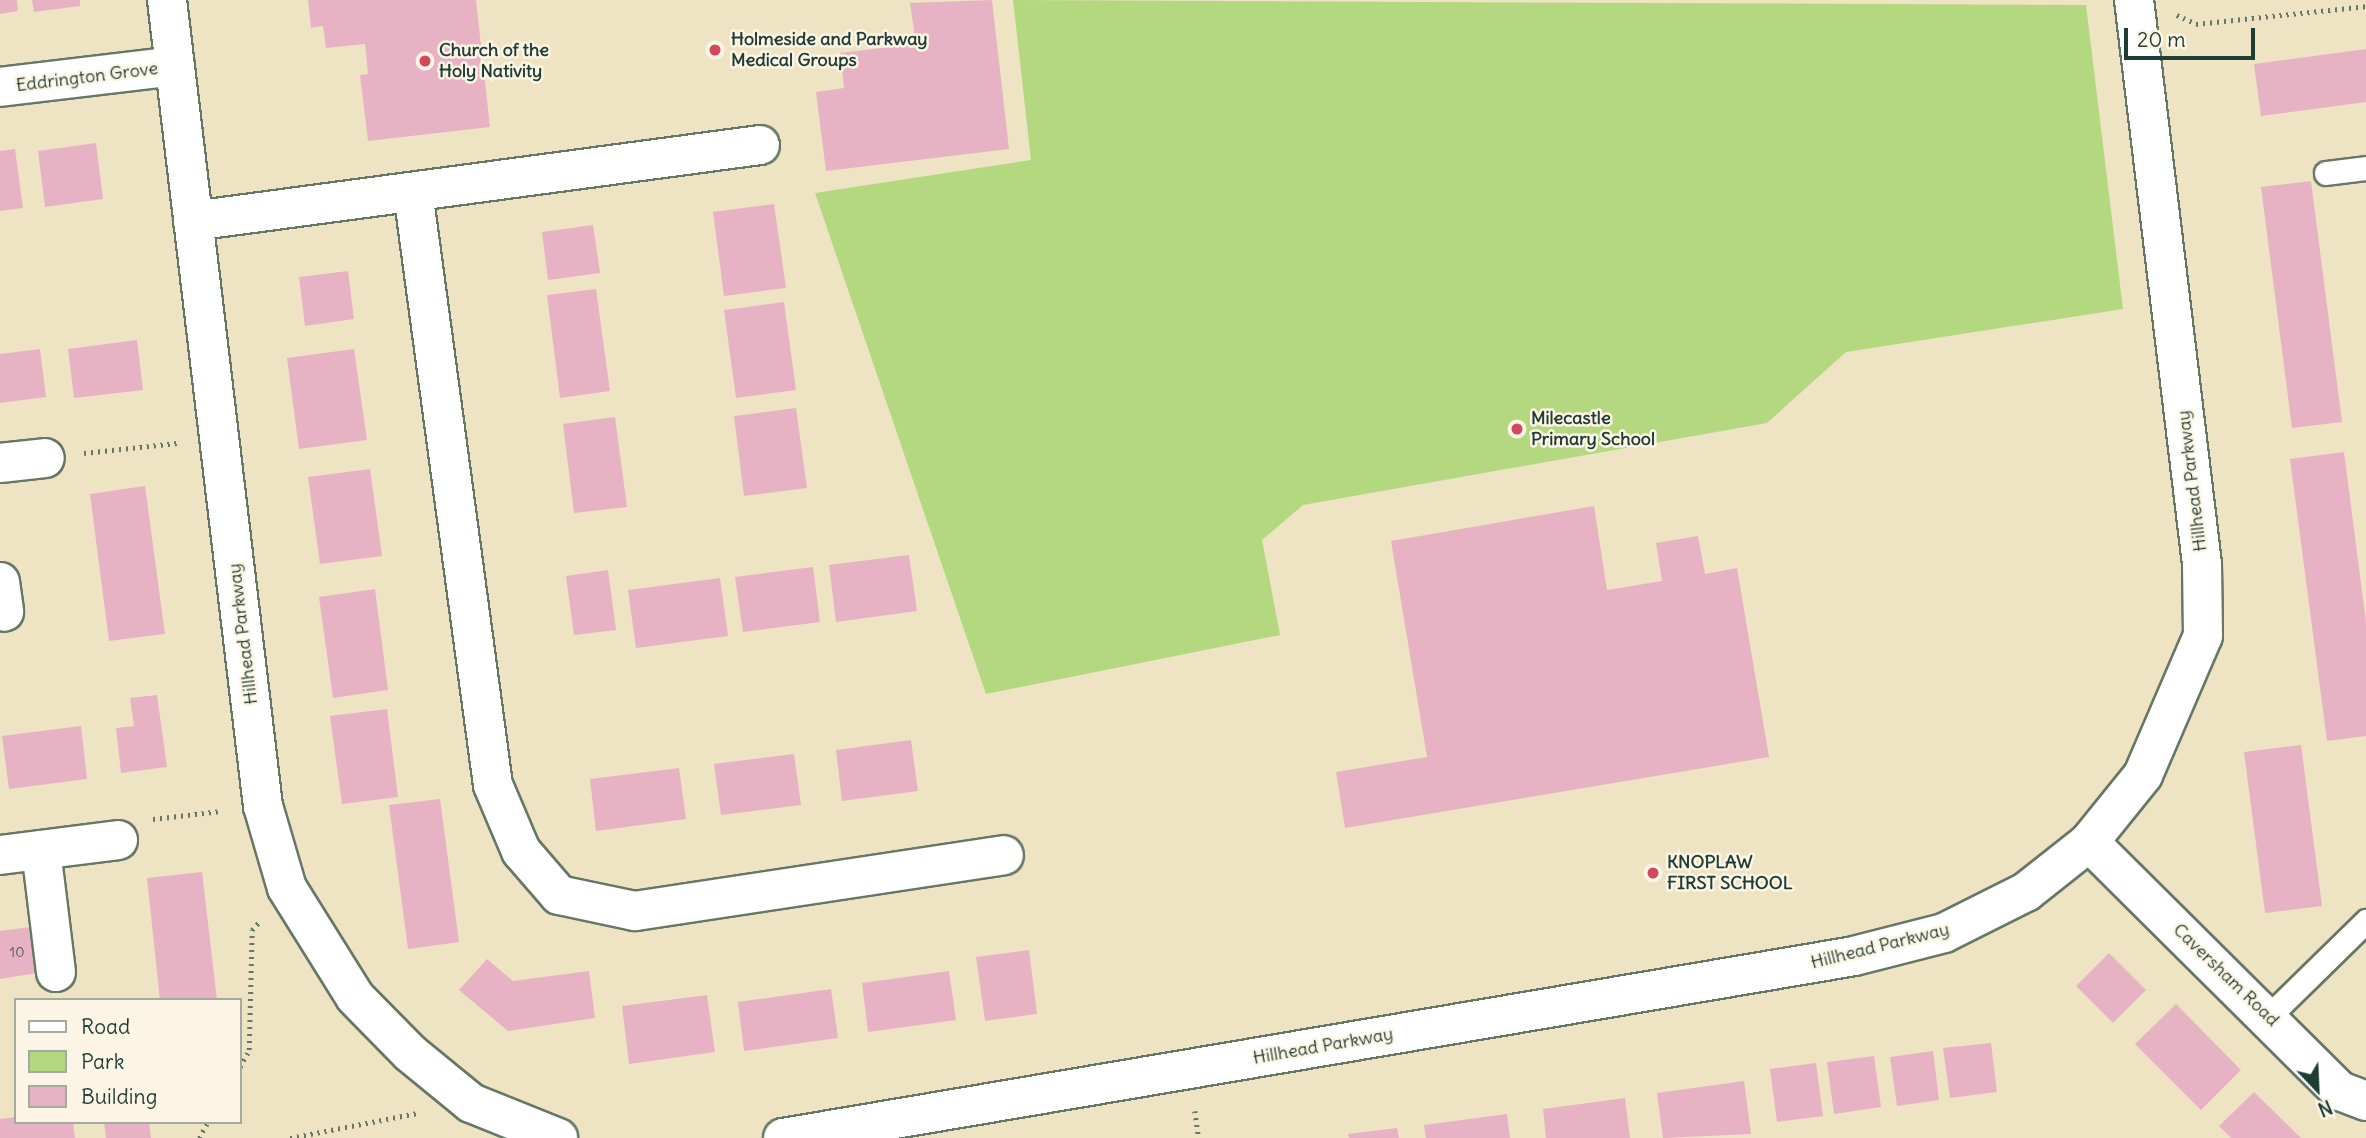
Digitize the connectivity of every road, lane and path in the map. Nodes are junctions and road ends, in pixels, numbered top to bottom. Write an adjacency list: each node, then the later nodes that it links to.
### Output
1 (167, 0): 5 (street, Hillhead Parkway)
2 (2134, 0): 16 (street, Hillhead Parkway)
3 (2366, 6): 4 (path)
4 (2171, 12)
5 (175, 66): 6 (street, Eddrington Grove); 11 (street, Hillhead Parkway)
6 (0, 87)
7 (760, 145): 10 (street)
8 (2366, 168): 9 (lane)
9 (2326, 173)
10 (413, 192): 11 (street); 19 (street)
11 (193, 221): 12 (street, Hillhead Parkway)
12 (219, 438): 13 (path); 20 (street, Hillhead Parkway)
13 (45, 458): 14 (street)
14 (0, 463)
15 (118, 840): 17 (street)
16 (2089, 842): 23 (street, Caversham Road); 29 (street, Hillhead Parkway)
17 (41, 850): 18 (street); 22 (street)
18 (0, 855)
19 (1004, 855)
20 (287, 888): 24 (path); 26 (street, Hillhead Parkway)
21 (2366, 921): 23 (lane)
22 (56, 972)
23 (2269, 1016): 25 (street, Caversham Road)
24 (242, 1062)
25 (2366, 1101)
26 (471, 1103): 27 (path); 28 (street, Hillhead Parkway)
27 (290, 1138)
28 (558, 1138)
29 (783, 1138)

